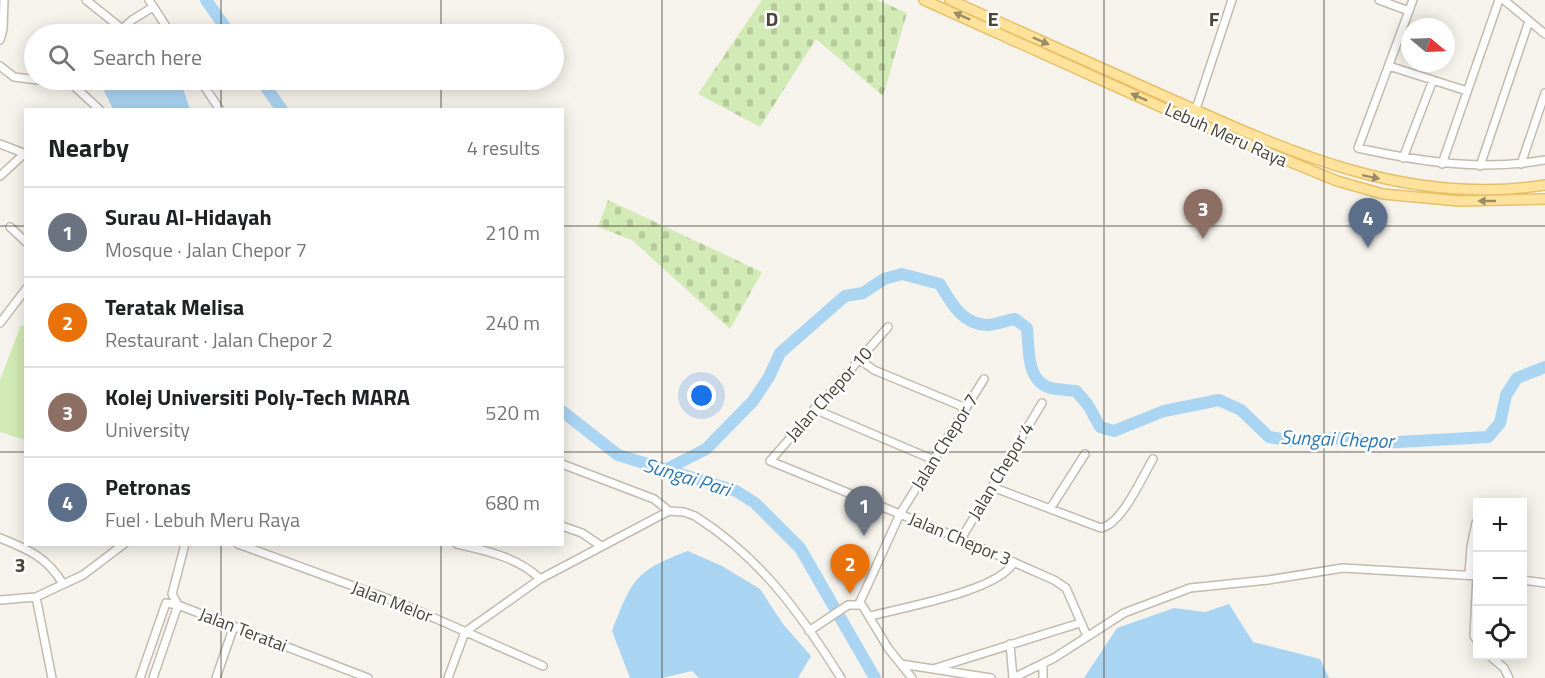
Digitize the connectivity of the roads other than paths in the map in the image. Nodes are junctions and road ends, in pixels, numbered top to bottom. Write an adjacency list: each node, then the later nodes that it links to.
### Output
1 (4, 0): 18 (street)
2 (86, 0): 14 (street)
3 (149, 0): 11 (street)
4 (924, 0): 30 (main road, Lebuh Meru Raya, one-way to 4)
5 (950, 0): 29 (main road, Lebuh Meru Raya, one-way to 29)
6 (1232, 0): 29 (street)
7 (1379, 0): 12 (street)
8 (1413, 0): 12 (street)
9 (1499, 0): 25 (street)
10 (1504, 0): 13 (street)
11 (153, 8): 15 (street); 16 (street)
12 (1409, 10): 20 (street)
13 (1529, 21): 17 (street); 38 (street)
14 (111, 24)
15 (130, 24)
16 (164, 24)
17 (1545, 34)
18 (0, 40)
19 (0, 66): 21 (street)
20 (1389, 66): 22 (street); 34 (street)
21 (24, 78)
22 (1432, 80): 25 (street); 34 (street)
23 (79, 90): 27 (street)
24 (207, 90): 28 (street)
25 (1467, 91): 36 (street)
26 (1545, 93): 37 (street)
27 (98, 108)
28 (219, 108)
29 (1196, 111): 30 (street); 40 (main road, Lebuh Meru Raya, one-way to 40)
30 (1192, 121): 41 (main road, Lebuh Meru Raya, one-way to 30)
31 (0, 144): 32 (street)
32 (24, 154)
33 (24, 155): 39 (street)
34 (1403, 158): 36 (street)
35 (1545, 160): 37 (street)
36 (1442, 164): 38 (street)
37 (1521, 164): 38 (street)
38 (1480, 166)
39 (0, 176)
40 (1545, 185)
41 (1545, 199)
42 (10, 227): 43 (street)
43 (24, 240)
44 (24, 291): 45 (street)
45 (2, 314): 46 (street)
46 (0, 323)
47 (888, 327): 48 (street, Jalan Chepor 10)
48 (860, 360): 51 (street); 52 (street, Jalan Chepor 10)
49 (984, 379): 51 (street, Jalan Chepor 7)
50 (1041, 403): 58 (street, Jalan Chepor 4)
51 (966, 408): 55 (street, Jalan Chepor 7)
52 (814, 409): 55 (street); 56 (street, Jalan Chepor 10)
53 (1085, 454): 59 (street)
54 (1153, 459): 59 (street)
55 (934, 460): 61 (street, Jalan Chepor 7)
56 (770, 461): 61 (street, Jalan Chepor 3)
57 (564, 465): 60 (street)
58 (992, 486): 59 (street); 64 (street, Jalan Chepor 4)
59 (1050, 509)
60 (669, 511): 69 (street); 85 (street)
61 (900, 514): 64 (street, Jalan Chepor 3); 80 (street, Jalan Chepor 7)
62 (564, 526): 69 (street)
63 (0, 538): 77 (street)
64 (961, 539): 71 (street, Jalan Chepor 3)
65 (1473, 545): 72 (street)
66 (120, 546): 77 (street)
67 (184, 546): 81 (street, Jalan Teratai)
68 (465, 546): 74 (street)
69 (601, 546): 74 (street)
70 (257, 548): 86 (street, Jalan Melor)
71 (1014, 562): 82 (street); 83 (street, Jalan Chepor 3)
72 (1469, 575): 73 (street); 87 (street)
73 (1473, 576)
74 (540, 579): 86 (street)
75 (1527, 581): 76 (street)
76 (1545, 583)
77 (63, 584): 78 (street)
78 (36, 597): 79 (street); 94 (street)
79 (0, 600)
80 (859, 604): 82 (street); 85 (street)
81 (178, 605): 84 (street, Jalan Teratai); 95 (street); 96 (street)
82 (871, 616): 90 (street)
83 (1080, 623): 87 (street, Jalan Chepor 3); 88 (street)
84 (234, 626): 97 (street); 98 (street, Jalan Teratai)
85 (809, 631): 100 (street)
86 (465, 632): 92 (street, Jalan Melor); 99 (street)
87 (1087, 636): 91 (street)
88 (1010, 644): 93 (street); 103 (street)
89 (1495, 660): 105 (street)
90 (901, 664): 93 (street); 101 (street)
91 (1043, 664): 103 (street); 104 (street)
92 (543, 666)
93 (933, 669): 102 (street)
94 (52, 678)
95 (140, 678)
96 (153, 678)
97 (216, 678)
98 (368, 678)
99 (448, 678)
100 (841, 678)
101 (912, 678)
102 (991, 678)
103 (1013, 678)
104 (1043, 678)
105 (1509, 678)

